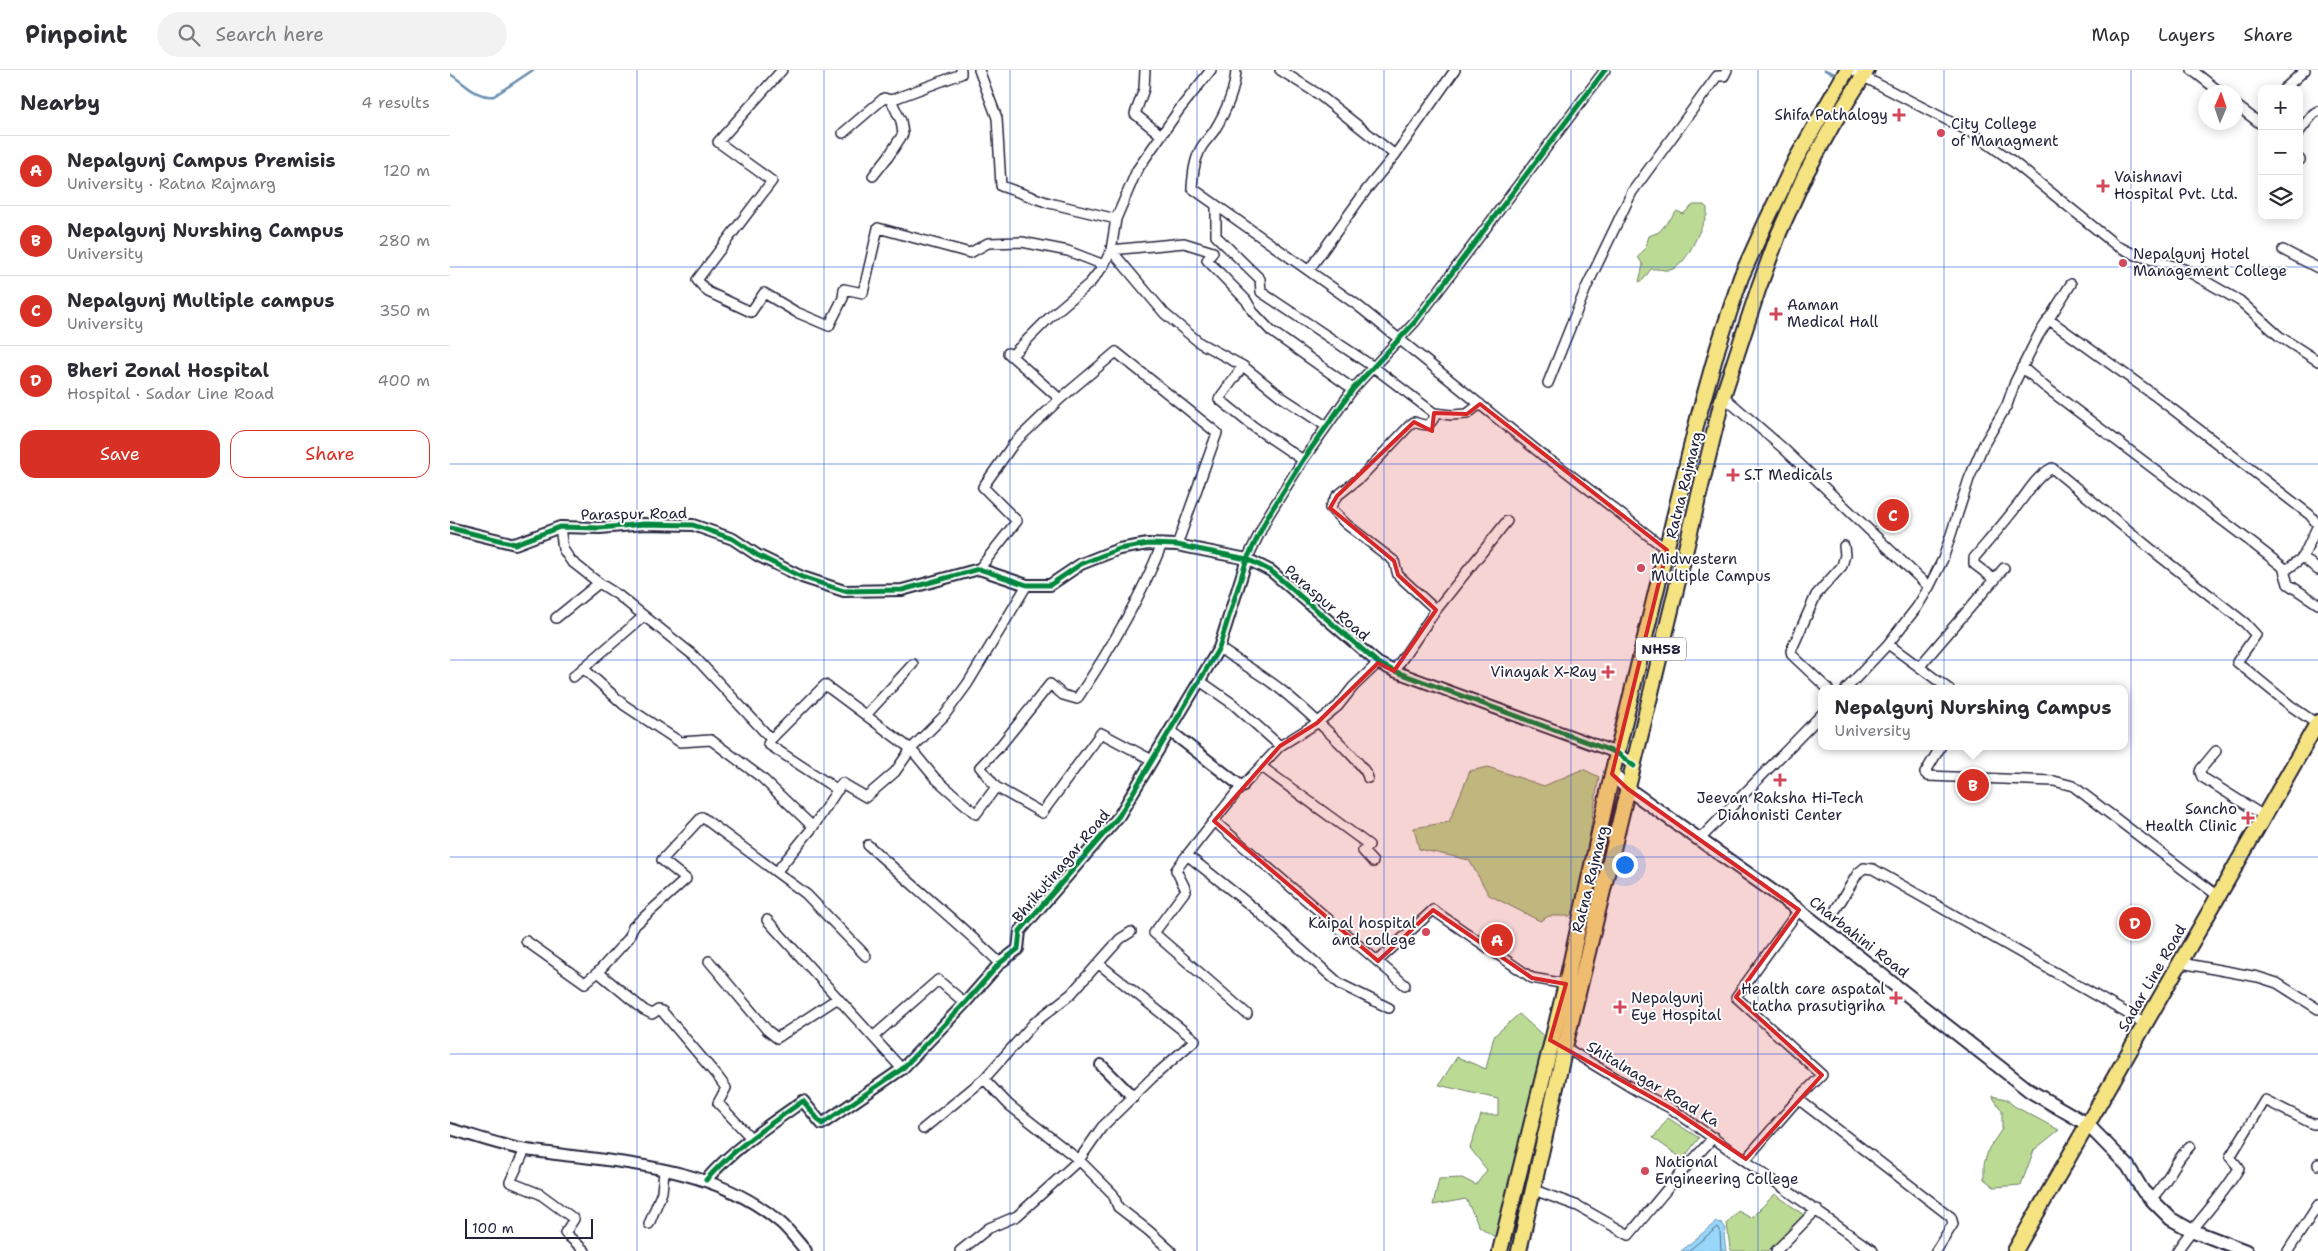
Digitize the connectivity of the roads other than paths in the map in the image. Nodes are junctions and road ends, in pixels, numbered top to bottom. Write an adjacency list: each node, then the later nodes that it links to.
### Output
1 (782, 70): 30 (street)
2 (961, 70): 17 (street)
3 (978, 70): 27 (street)
4 (1145, 70): 23 (street)
5 (1211, 70): 23 (street)
6 (1236, 70): 26 (street)
7 (1280, 70): 24 (street)
8 (1455, 70): 24 (street)
9 (1605, 70): 35 (street)
10 (1727, 70): 40 (street)
11 (1847, 70): 54 (main road, Ratna Rajmarg / NH58)
12 (2192, 70): 15 (street)
13 (2305, 70): 16 (street)
14 (1861, 72): 36 (street); 42 (main road, Ratna Rajmarg / NH58)
15 (2211, 85)
16 (2288, 85)
17 (891, 100): 22 (street); 25 (street)
18 (2243, 110): 20 (street)
19 (2318, 111): 21 (street)
20 (2258, 121)
21 (2301, 130)
22 (843, 133)
23 (1161, 135): 27 (street)
24 (1395, 155): 32 (street)
25 (872, 176)
26 (1216, 205): 32 (street); 38 (street)
27 (1116, 219): 28 (street)
28 (1110, 250): 30 (street); 37 (street); 41 (street)
29 (2283, 250): 31 (street)
30 (1104, 265): 43 (street)
31 (2318, 268)
32 (1309, 270): 35 (street)
33 (2071, 284): 34 (street)
34 (2048, 319): 39 (street); 55 (street)
35 (1397, 339): 38 (street); 44 (street)
36 (2318, 361)
37 (1243, 366): 46 (street); 47 (street)
38 (1372, 366): 41 (street); 45 (street)
39 (2022, 367): 60 (street); 64 (street)
40 (1548, 383)
41 (1353, 389): 46 (street)
42 (1723, 396): 64 (street); 93 (main road, Ratna Rajmarg / NH58)
43 (1060, 399): 52 (street); 58 (street)
44 (1480, 404): 45 (street); 54 (street)
45 (1434, 412): 66 (street)
46 (1326, 426): 47 (street)
47 (1303, 460): 56 (street)
48 (1507, 521): 66 (street)
49 (560, 527): 50 (street, Paraspur Road); 58 (street, Paraspur Road); 62 (street)
50 (452, 532)
51 (1162, 544): 52 (street, Paraspur Road); 63 (street, Paraspur Road); 97 (street)
52 (1177, 545): 56 (street, Paraspur Road)
53 (1844, 546): 78 (street)
54 (1667, 550): 91 (main road, Ratna Rajmarg / NH58)
55 (2303, 557): 59 (street); 60 (street)
56 (1247, 559): 70 (street, Bhrikutinagar Road); 71 (street, Paraspur Road)
57 (2004, 568): 61 (street)
58 (979, 570): 63 (street, Paraspur Road)
59 (2318, 570)
60 (2285, 571): 65 (street)
61 (1995, 580): 73 (street); 84 (street)
62 (599, 583): 67 (street); 68 (street)
63 (1027, 585): 88 (street)
64 (1929, 587): 69 (street)
65 (2318, 604)
66 (1436, 610): 75 (street)
67 (644, 616): 74 (street); 86 (street)
68 (556, 618)
69 (1888, 644): 73 (street); 79 (street)
70 (1219, 648): 77 (street, Bhrikutinagar Road); 83 (street)
71 (1378, 663): 75 (street, Paraspur Road); 83 (street)
72 (913, 664): 81 (street)
73 (1920, 666): 80 (street)
74 (582, 668): 76 (street); 103 (street)
75 (1394, 671): 91 (street, Paraspur Road)
76 (573, 676)
77 (1200, 681): 85 (street, Bhrikutinagar Road); 87 (street)
78 (1824, 685)
79 (1850, 685)
80 (1944, 685)
81 (866, 714): 86 (street); 88 (street)
82 (1818, 718): 104 (street)
83 (1317, 723): 87 (street); 96 (street)
84 (2318, 723): 101 (main road, Sadar Line Road)
85 (1170, 731): 92 (street, Bhrikutinagar Road); 98 (street)
86 (771, 739): 99 (street)
87 (1280, 746): 94 (street)
88 (911, 749): 97 (street); 99 (street)
89 (1939, 750): 109 (street)
90 (2216, 751): 101 (street)
91 (1617, 753): 93 (street, Paraspur Road); 95 (main road, Ratna Rajmarg / NH58)
92 (1152, 760): 97 (street); 118 (street, Bhrikutinagar Road)
93 (1634, 766): 100 (main road, Ratna Rajmarg / NH58)
94 (1262, 767): 98 (street); 107 (street)
95 (1612, 774): 100 (main road, Charbahini Road); 123 (main road, Ratna Rajmarg / NH58)
96 (1368, 778)
97 (996, 786)
98 (1242, 787): 102 (street)
99 (838, 790): 103 (street)
100 (1628, 790): 104 (main road, Charbahini Road); 132 (main road, Ratna Rajmarg / NH58)
101 (2264, 816): 109 (main road, Sadar Line Road)
102 (1214, 821): 106 (street); 117 (street)
103 (813, 827): 108 (street)
104 (1700, 840): 111 (main road, Charbahini Road)
105 (868, 845): 118 (street)
106 (1187, 854): 126 (street); 128 (street)
107 (1373, 862)
108 (777, 871): 115 (street); 121 (street)
109 (2218, 896): 119 (main road, Sadar Line Road)
110 (1836, 909): 129 (street)
111 (1799, 910): 137 (street); 138 (main road, Charbahini Road)
112 (767, 920): 124 (street)
113 (1131, 932): 120 (street)
114 (526, 941): 121 (street)
115 (866, 956)
116 (709, 961): 124 (street)
117 (1378, 961): 122 (street); 123 (street)
118 (1000, 963): 125 (street, Bhrikutinagar Road)
119 (2180, 963): 127 (street); 129 (main road, Sadar Line Road)
120 (1099, 964): 135 (street); 136 (street)
121 (598, 972): 143 (street)
122 (1405, 984)
123 (1566, 984): 131 (main road, Ratna Rajmarg / NH58)
124 (838, 998): 130 (street)
125 (965, 1003): 130 (street); 134 (street, Bhrikutinagar Road)
126 (1389, 1008)
127 (2318, 1009)
128 (1247, 1014)
129 (2144, 1023): 138 (main road, Sadar Line Road)
130 (874, 1036): 134 (street)
131 (1550, 1040): 132 (street, Shitalnagar Road Ka); 160 (main road, Ratna Rajmarg / NH58)
132 (1566, 1047): 142 (street, Shitalnagar Road Ka); 150 (main road, Ratna Rajmarg / NH58)
133 (1101, 1065): 136 (street)
134 (902, 1069): 143 (street, Bhrikutinagar Road)
135 (984, 1079): 141 (street); 147 (street)
136 (1133, 1097): 147 (street)
137 (1798, 1099): 146 (street); 164 (street)
138 (2087, 1124): 151 (main road, Charbahini Road); 165 (main road, Sadar Line Road)
139 (2318, 1124): 155 (street)
140 (450, 1129): 145 (street)
141 (923, 1129)
142 (1714, 1137): 146 (street, Shitalnagar Road Ka); 150 (street)
143 (751, 1138): 149 (street, Bhrikutinagar Road)
144 (2190, 1146): 151 (street)
145 (524, 1150): 148 (street); 156 (street)
146 (1746, 1159): 153 (street, Shitalnagar Road Ka)
147 (1079, 1160): 158 (street); 159 (street)
148 (664, 1171): 149 (street); 154 (street)
149 (706, 1180): 157 (street)
150 (1534, 1190): 161 (main road, Ratna Rajmarg / NH58)
151 (2151, 1199): 155 (main road, Charbahini Road)
152 (2318, 1205): 168 (street)
153 (1816, 1209): 162 (street); 163 (street, Shitalnagar Road Ka)
154 (649, 1224)
155 (2191, 1230): 166 (street); 167 (main road, Charbahini Road)
156 (584, 1251)
157 (806, 1251)
158 (960, 1251)
159 (1170, 1251)
160 (1500, 1251)
161 (1519, 1251)
162 (1776, 1251)
163 (1873, 1251)
164 (1936, 1251)
165 (2015, 1251)
166 (2177, 1251)
167 (2246, 1251)
168 (2288, 1251)

